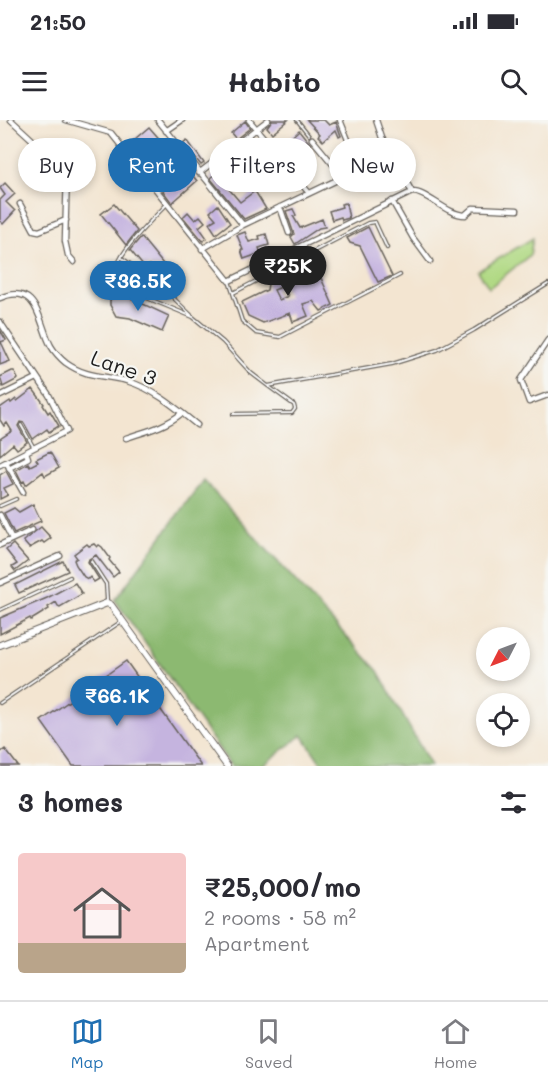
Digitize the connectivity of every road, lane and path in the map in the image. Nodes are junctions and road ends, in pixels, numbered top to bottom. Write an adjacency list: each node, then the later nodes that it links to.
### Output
1 (11, 120): 25 (street)
2 (66, 120): 22 (street)
3 (158, 120): 11 (street)
4 (182, 120): 11 (street)
5 (249, 120): 10 (street)
6 (268, 120): 10 (street)
7 (297, 120): 12 (lane)
8 (340, 120): 13 (street)
9 (376, 120): 14 (street)
10 (256, 129): 16 (street); 19 (street)
11 (166, 131): 16 (street)
12 (310, 137): 15 (street)
13 (347, 138)
14 (382, 138)
15 (329, 161)
16 (200, 173): 26 (street)
17 (329, 184): 19 (street)
18 (412, 192): 20 (street); 24 (street)
19 (309, 193): 23 (street)
20 (392, 201): 31 (street); 34 (street)
21 (20, 204): 25 (street)
22 (167, 204): 29 (street); 30 (lane)
23 (280, 207): 26 (street); 27 (street)
24 (517, 210)
25 (66, 220): 32 (street)
26 (243, 225): 29 (street)
27 (289, 233)
28 (387, 248): 36 (lane)
29 (202, 249): 34 (street)
30 (122, 258): 38 (lane); 38 (lane)
31 (430, 261)
32 (74, 262)
33 (400, 275): 36 (lane)
34 (229, 281): 36 (lane)
35 (548, 284): 42 (lane)
36 (232, 293)
37 (0, 298): 45 (street, Lane 3)
38 (194, 317): 42 (lane)
39 (0, 322): 41 (street)
40 (548, 340): 43 (street)
41 (37, 378): 44 (street); 50 (street)
42 (268, 386): 46 (lane)
43 (548, 395)
44 (0, 396)
45 (182, 413): 48 (street, Lane 3); 49 (street)
46 (233, 414)
47 (21, 425): 50 (lane)
48 (197, 425)
49 (126, 438)
50 (34, 448): 51 (street)
51 (26, 452): 52 (street); 54 (street)
52 (6, 462): 53 (street); 54 (street)
53 (0, 465)
54 (9, 468): 55 (street)
55 (23, 492)
56 (16, 500): 57 (lane)
57 (0, 506)
58 (0, 515): 60 (street)
59 (32, 530): 60 (street)
60 (12, 539): 61 (street)
61 (0, 544)
62 (60, 556): 65 (street)
63 (91, 561): 66 (lane)
64 (70, 577): 67 (lane)
65 (0, 583)
66 (107, 603): 68 (street); 69 (street)
67 (0, 610)
68 (122, 621): 70 (lane); 71 (street)
69 (0, 645)
70 (0, 704)
71 (227, 766)

